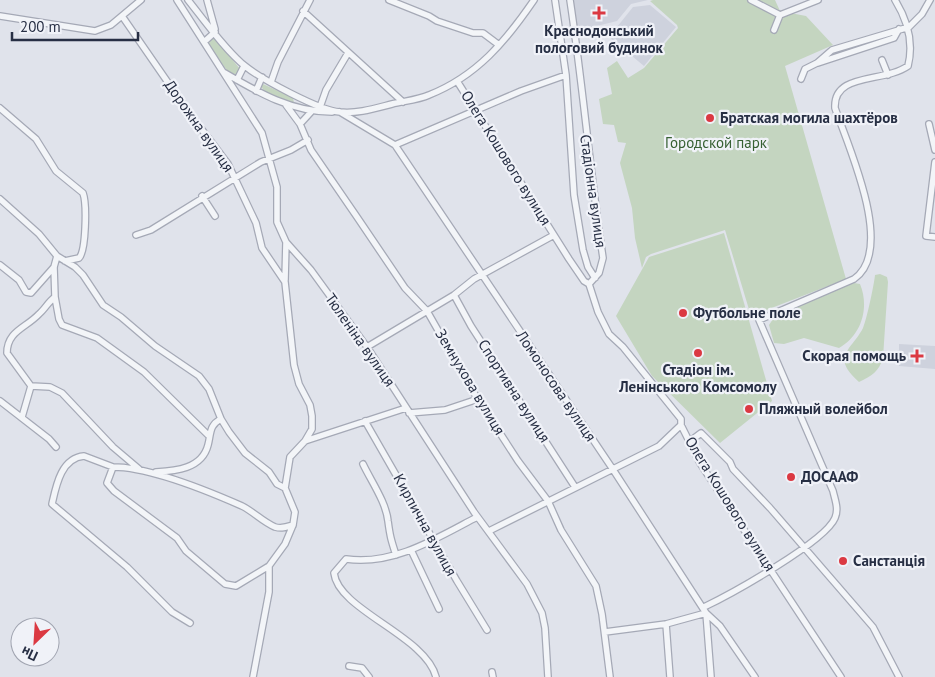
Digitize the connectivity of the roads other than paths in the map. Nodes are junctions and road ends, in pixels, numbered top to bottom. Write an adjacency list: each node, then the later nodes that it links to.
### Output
1 (141, 0): 18 (street)
2 (177, 0): 19 (street, Тюленіна вулиця)
3 (188, 0): 14 (street)
4 (207, 0): 22 (street)
5 (310, 0): 15 (street)
6 (388, 0): 24 (street)
7 (534, 0): 24 (street)
8 (555, 0): 29 (street, Стадіонна вулиця)
9 (570, 0): 66 (street, Стадіонна вулиця)
10 (751, 0): 16 (street)
11 (818, 0): 16 (street)
12 (894, 0): 20 (street)
13 (930, 0): 20 (street)
14 (196, 9): 19 (street); 22 (street)
15 (302, 11): 25 (street); 35 (street)
16 (780, 15): 21 (street)
17 (0, 16): 18 (street)
18 (122, 16): 53 (street, Дорожна вулиця)
19 (186, 16): 23 (street, Тюленіна вулиця)
20 (908, 27): 30 (street); 32 (street)
21 (774, 30)
22 (216, 33): 23 (street); 27 (street)
23 (204, 42): 28 (street, Тюленіна вулиця)
24 (499, 45): 34 (street)
25 (348, 53): 38 (street); 40 (street)
26 (882, 60): 30 (street)
27 (244, 66): 31 (street); 33 (street)
28 (223, 72): 33 (street); 51 (street, Тюленіна вулиця)
29 (566, 75): 43 (street); 66 (street, Стадіонна вулиця)
30 (888, 75): 97 (street)
31 (262, 77): 35 (street); 36 (street)
32 (802, 78)
33 (237, 80): 36 (street)
34 (457, 81): 38 (street); 43 (street, Олега Кошового вулиця)
35 (271, 82): 37 (street)
36 (256, 91): 39 (street)
37 (298, 96): 40 (street); 42 (street)
38 (403, 102): 45 (street)
39 (286, 106): 42 (street); 46 (street, Земнухова вулиця)
40 (320, 106): 45 (street)
41 (0, 108): 62 (street)
42 (296, 108): 44 (street)
43 (477, 111): 49 (street); 58 (street, Олега Кошового вулиця)
44 (311, 112): 45 (street); 46 (street)
45 (340, 112): 49 (street, Ломоносова вулиця)
46 (300, 124): 48 (street, Земнухова вулиця)
47 (929, 124): 50 (street)
48 (308, 140): 51 (street); 71 (street, Земнухова вулиця)
49 (395, 145): 65 (street, Ломоносова вулиця)
50 (935, 150)
51 (271, 158): 53 (street); 60 (street, Тюленіна вулиця)
52 (935, 162): 59 (street)
53 (235, 178): 54 (street); 67 (street, Дорожна вулиця)
54 (202, 196): 56 (street); 57 (street)
55 (0, 199): 61 (street)
56 (215, 216)
57 (136, 235)
58 (554, 235): 65 (street); 68 (street, Олега Кошового вулиця)
59 (935, 237)
60 (286, 242): 67 (street); 72 (street, Тюленіна вулиця)
61 (57, 256): 62 (street); 64 (street)
62 (65, 261): 78 (street)
63 (0, 265): 64 (street)
64 (54, 267): 70 (street)
65 (481, 276): 69 (street); 87 (street, Ломоносова вулиця)
66 (596, 278): 68 (street)
67 (285, 282): 82 (street, Дорожна вулиця)
68 (589, 284): 80 (street, Олега Кошового вулиця)
69 (454, 295): 71 (street); 90 (street, Спортивна вулиця)
70 (55, 297): 73 (street); 81 (street)
71 (427, 311): 72 (street); 74 (street, Земнухова вулиця)
72 (367, 348): 76 (street, Тюленіна вулиця)
73 (31, 386): 77 (street); 88 (street)
74 (478, 398): 76 (street); 92 (street, Земнухова вулиця)
75 (0, 401): 77 (street)
76 (407, 411): 79 (street); 93 (street, Тюленіна вулиця)
77 (22, 417): 84 (street)
78 (221, 419): 81 (street); 91 (street)
79 (365, 421): 82 (street); 96 (street, Кирпична вулиця)
80 (681, 425): 83 (street, Олега Кошового вулиця); 87 (street)
81 (208, 436): 89 (street)
82 (305, 441): 91 (street)
83 (689, 442): 97 (street); 101 (street, Олега Кошового вулиця)
84 (56, 447)
85 (363, 464): 99 (street)
86 (113, 467): 88 (street); 100 (street); 104 (street)
87 (612, 468): 90 (street); 103 (street, Ломоносова вулиця)
88 (139, 469): 89 (street)
89 (152, 473): 94 (street)
90 (575, 487): 92 (street)
91 (285, 488): 94 (street)
92 (548, 501): 95 (street); 107 (street, Земнухова вулиця)
93 (477, 517): 95 (street, Тюленіна вулиця); 96 (street)
94 (294, 525): 100 (street)
95 (489, 532): 112 (street, Тюленіна вулиця)
96 (434, 540): 98 (street); 106 (street, Кирпична вулиця)
97 (804, 548): 101 (street); 118 (street)
98 (411, 550): 99 (street); 102 (street)
99 (396, 555): 111 (street)
100 (269, 566): 109 (street)
101 (770, 568): 103 (street); 117 (street, Олега Кошового вулиця)
102 (439, 609)
103 (705, 610): 105 (street); 115 (street); 116 (street, Ломоносова вулиця)
104 (190, 623)
105 (666, 624): 107 (street); 114 (street)
106 (487, 630)
107 (605, 632): 113 (street, Земнухова вулиця)
108 (349, 666): 110 (street)
109 (252, 677)
110 (369, 677)
111 (436, 677)
112 (548, 677)
113 (610, 677)
114 (670, 677)
115 (711, 677)
116 (754, 677)
117 (841, 677)
118 (899, 677)

